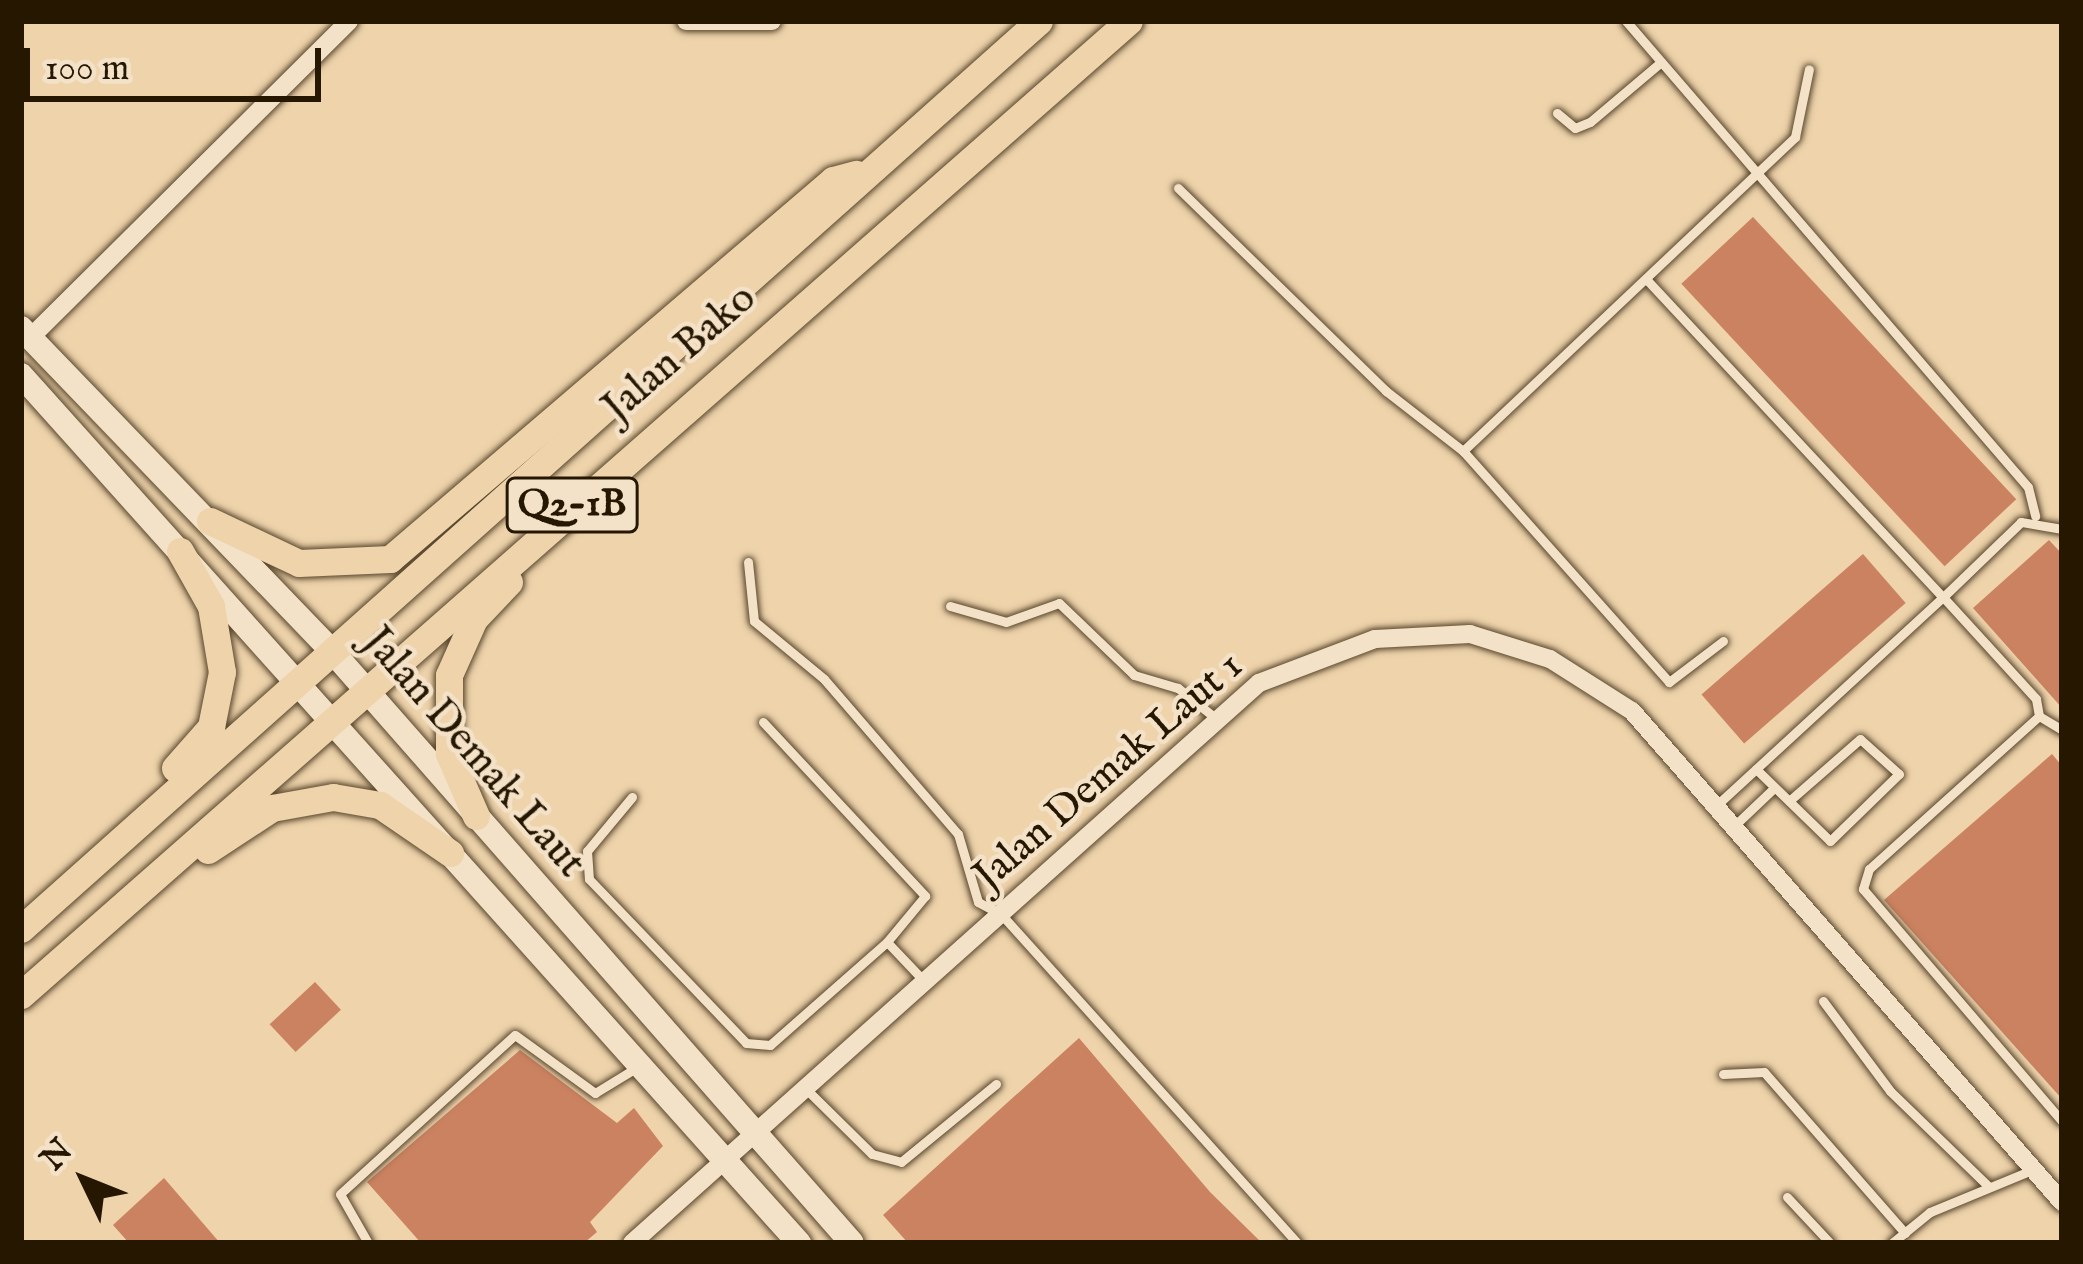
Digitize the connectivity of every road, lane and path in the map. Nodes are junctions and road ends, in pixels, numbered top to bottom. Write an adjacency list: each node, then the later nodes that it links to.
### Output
1 (349, 21): 16 (street)
2 (686, 21): 7 (street)
3 (772, 21): 7 (street)
4 (1040, 21): 11 (main road, Jalan Bako)
5 (1129, 21): 14 (main road, Jalan Bako / Q2-1B)
6 (1626, 21): 8 (lane)
7 (740, 23)
8 (1661, 62): 10 (lane); 12 (lane)
9 (1809, 69): 12 (lane)
10 (1557, 113)
11 (870, 170): 20 (main road); 27 (main road, Jalan Bako)
12 (1750, 178): 15 (lane); 19 (lane)
13 (1178, 188): 18 (lane)
14 (910, 208): 29 (main road, Jalan Bako / Q2-1B); 40 (main road)
15 (1647, 280): 18 (lane); 24 (lane)
16 (26, 333): 20 (main road, Jalan Demak Laut)
17 (21, 374): 22 (main road, Jalan Demak Laut)
18 (1463, 451): 26 (lane)
19 (2035, 517): 21 (lane); 24 (lane)
20 (210, 521): 27 (main road, Jalan Demak Laut)
21 (2062, 529)
22 (180, 551): 28 (main road, Jalan Demak Laut); 43 (main road)
23 (748, 562): 44 (lane)
24 (1943, 597): 30 (lane); 35 (lane)
25 (950, 606): 32 (lane)
26 (1723, 641)
27 (331, 650): 28 (main road, Jalan Bako); 29 (main road, Jalan Demak Laut)
28 (297, 681): 31 (main road, Jalan Demak Laut); 45 (main road, Jalan Bako)
29 (364, 688): 31 (main road, Jalan Bako / Q2-1B); 40 (main road, Jalan Demak Laut)
30 (2039, 716): 34 (lane); 54 (lane)
31 (330, 718): 42 (main road, Jalan Demak Laut); 48 (main road, Jalan Bako / Q2-1B)
32 (1218, 720): 39 (street, Jalan Demak Laut 1); 44 (street, Jalan Demak Laut 1)
33 (763, 722): 46 (lane)
34 (2062, 730)
35 (1756, 770): 36 (lane); 39 (lane)
36 (1773, 790): 38 (lane); 41 (lane)
37 (632, 797): 46 (lane)
38 (1789, 801): 38 (lane)
39 (1716, 806): 41 (street, Jalan Demak Laut 1)
40 (476, 817): 55 (main road, Jalan Demak Laut)
41 (1734, 826): 57 (street, Jalan Demak Laut 1)
42 (450, 853): 48 (main road); 50 (main road, Jalan Demak Laut)
43 (21, 908)
44 (1001, 914): 47 (street, Jalan Demak Laut 1); 66 (lane)
45 (21, 929)
46 (887, 942): 47 (lane)
47 (925, 982): 53 (street, Jalan Demak Laut 1)
48 (21, 999)
49 (1823, 1001): 58 (lane)
50 (640, 1065): 56 (main road, Jalan Demak Laut); 62 (lane)
51 (1723, 1074): 61 (lane)
52 (996, 1084): 53 (lane)
53 (806, 1088): 55 (street, Jalan Demak Laut 1)
54 (2062, 1121)
55 (755, 1133): 56 (street, Jalan Demak Laut 1); 65 (main road, Jalan Demak Laut)
56 (725, 1160): 63 (street, Jalan Demak Laut 1); 64 (main road, Jalan Demak Laut)
57 (2032, 1170): 58 (lane); 60 (street, Jalan Demak Laut 1)
58 (1989, 1187): 61 (lane)
59 (1787, 1197): 67 (lane)
60 (2062, 1202)
61 (1905, 1233): 68 (lane)
62 (368, 1243)
63 (632, 1243)
64 (799, 1243)
65 (852, 1243)
66 (1298, 1243)
67 (1830, 1243)
68 (1892, 1243)

